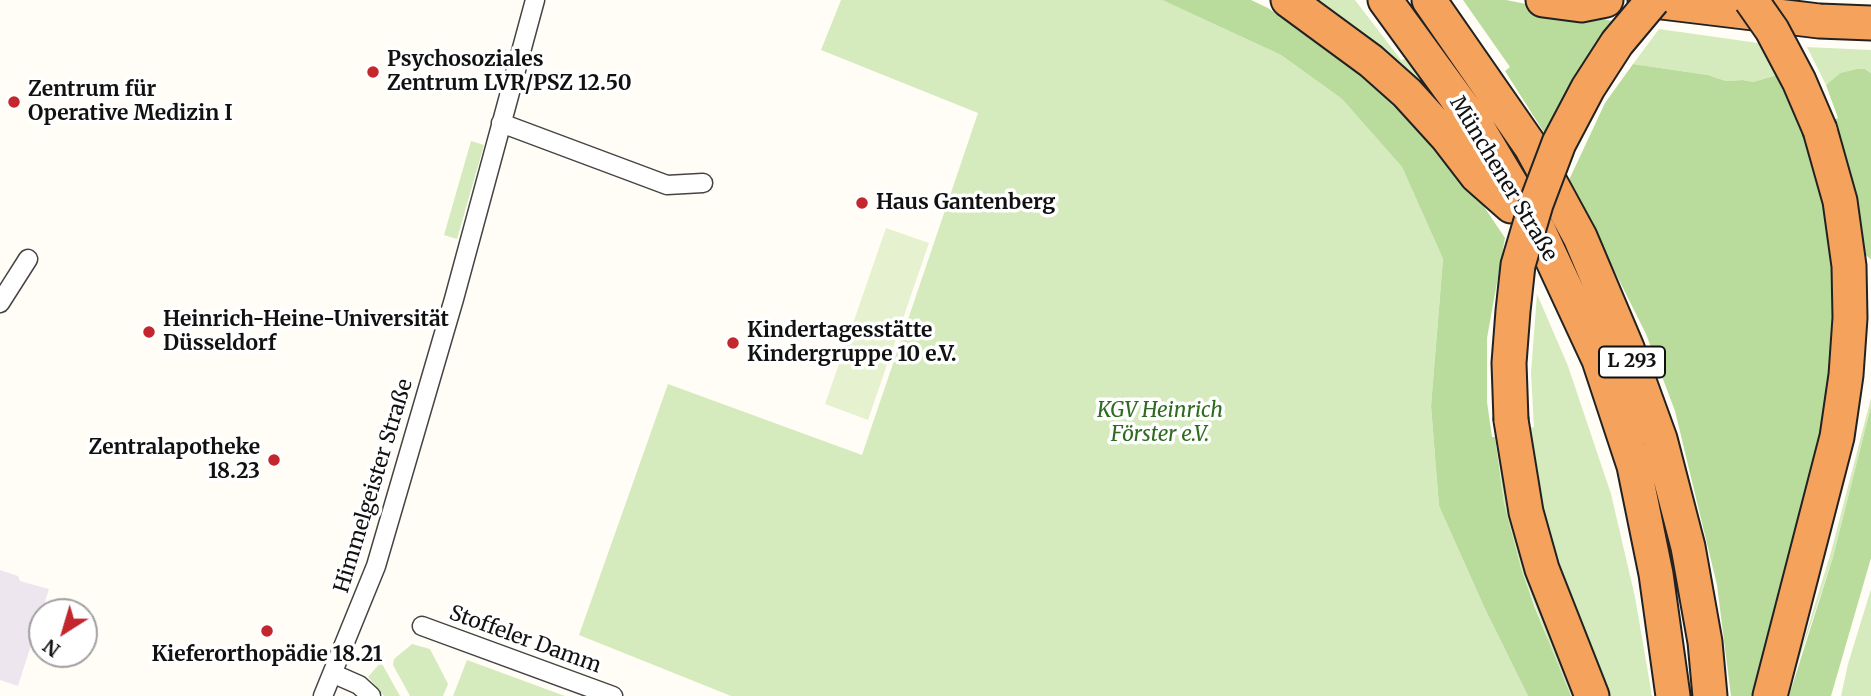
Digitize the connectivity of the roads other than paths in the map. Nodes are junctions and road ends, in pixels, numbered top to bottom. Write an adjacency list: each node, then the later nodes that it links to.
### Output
1 (535, 0): 11 (street, Himmelgeister Straße)
2 (1288, 0): 13 (highway)
3 (1385, 0): 13 (highway, Münchener Straße / L 293)
4 (1429, 0): 25 (highway, Münchener Straße / L 293)
5 (1543, 0): 6 (highway)
6 (1606, 0)
7 (1645, 0): 10 (highway)
8 (1653, 0): 23 (highway, bridge)
9 (1751, 0): 17 (highway, bridge)
10 (1871, 23)
11 (501, 122): 12 (street); 19 (street, Himmelgeister Straße)
12 (703, 183)
13 (1539, 231): 24 (highway, Münchener Straße / L 293)
14 (28, 259): 15 (street)
15 (0, 303)
16 (1871, 365): 17 (highway)
17 (1837, 437): 26 (highway)
18 (422, 626): 22 (street, Stoffeler Damm)
19 (334, 674): 20 (street, Himmelgeister Straße); 21 (street)
20 (323, 696)
21 (371, 696)
22 (612, 696)
23 (1592, 696)
24 (1673, 696)
25 (1710, 696)
26 (1770, 696)

